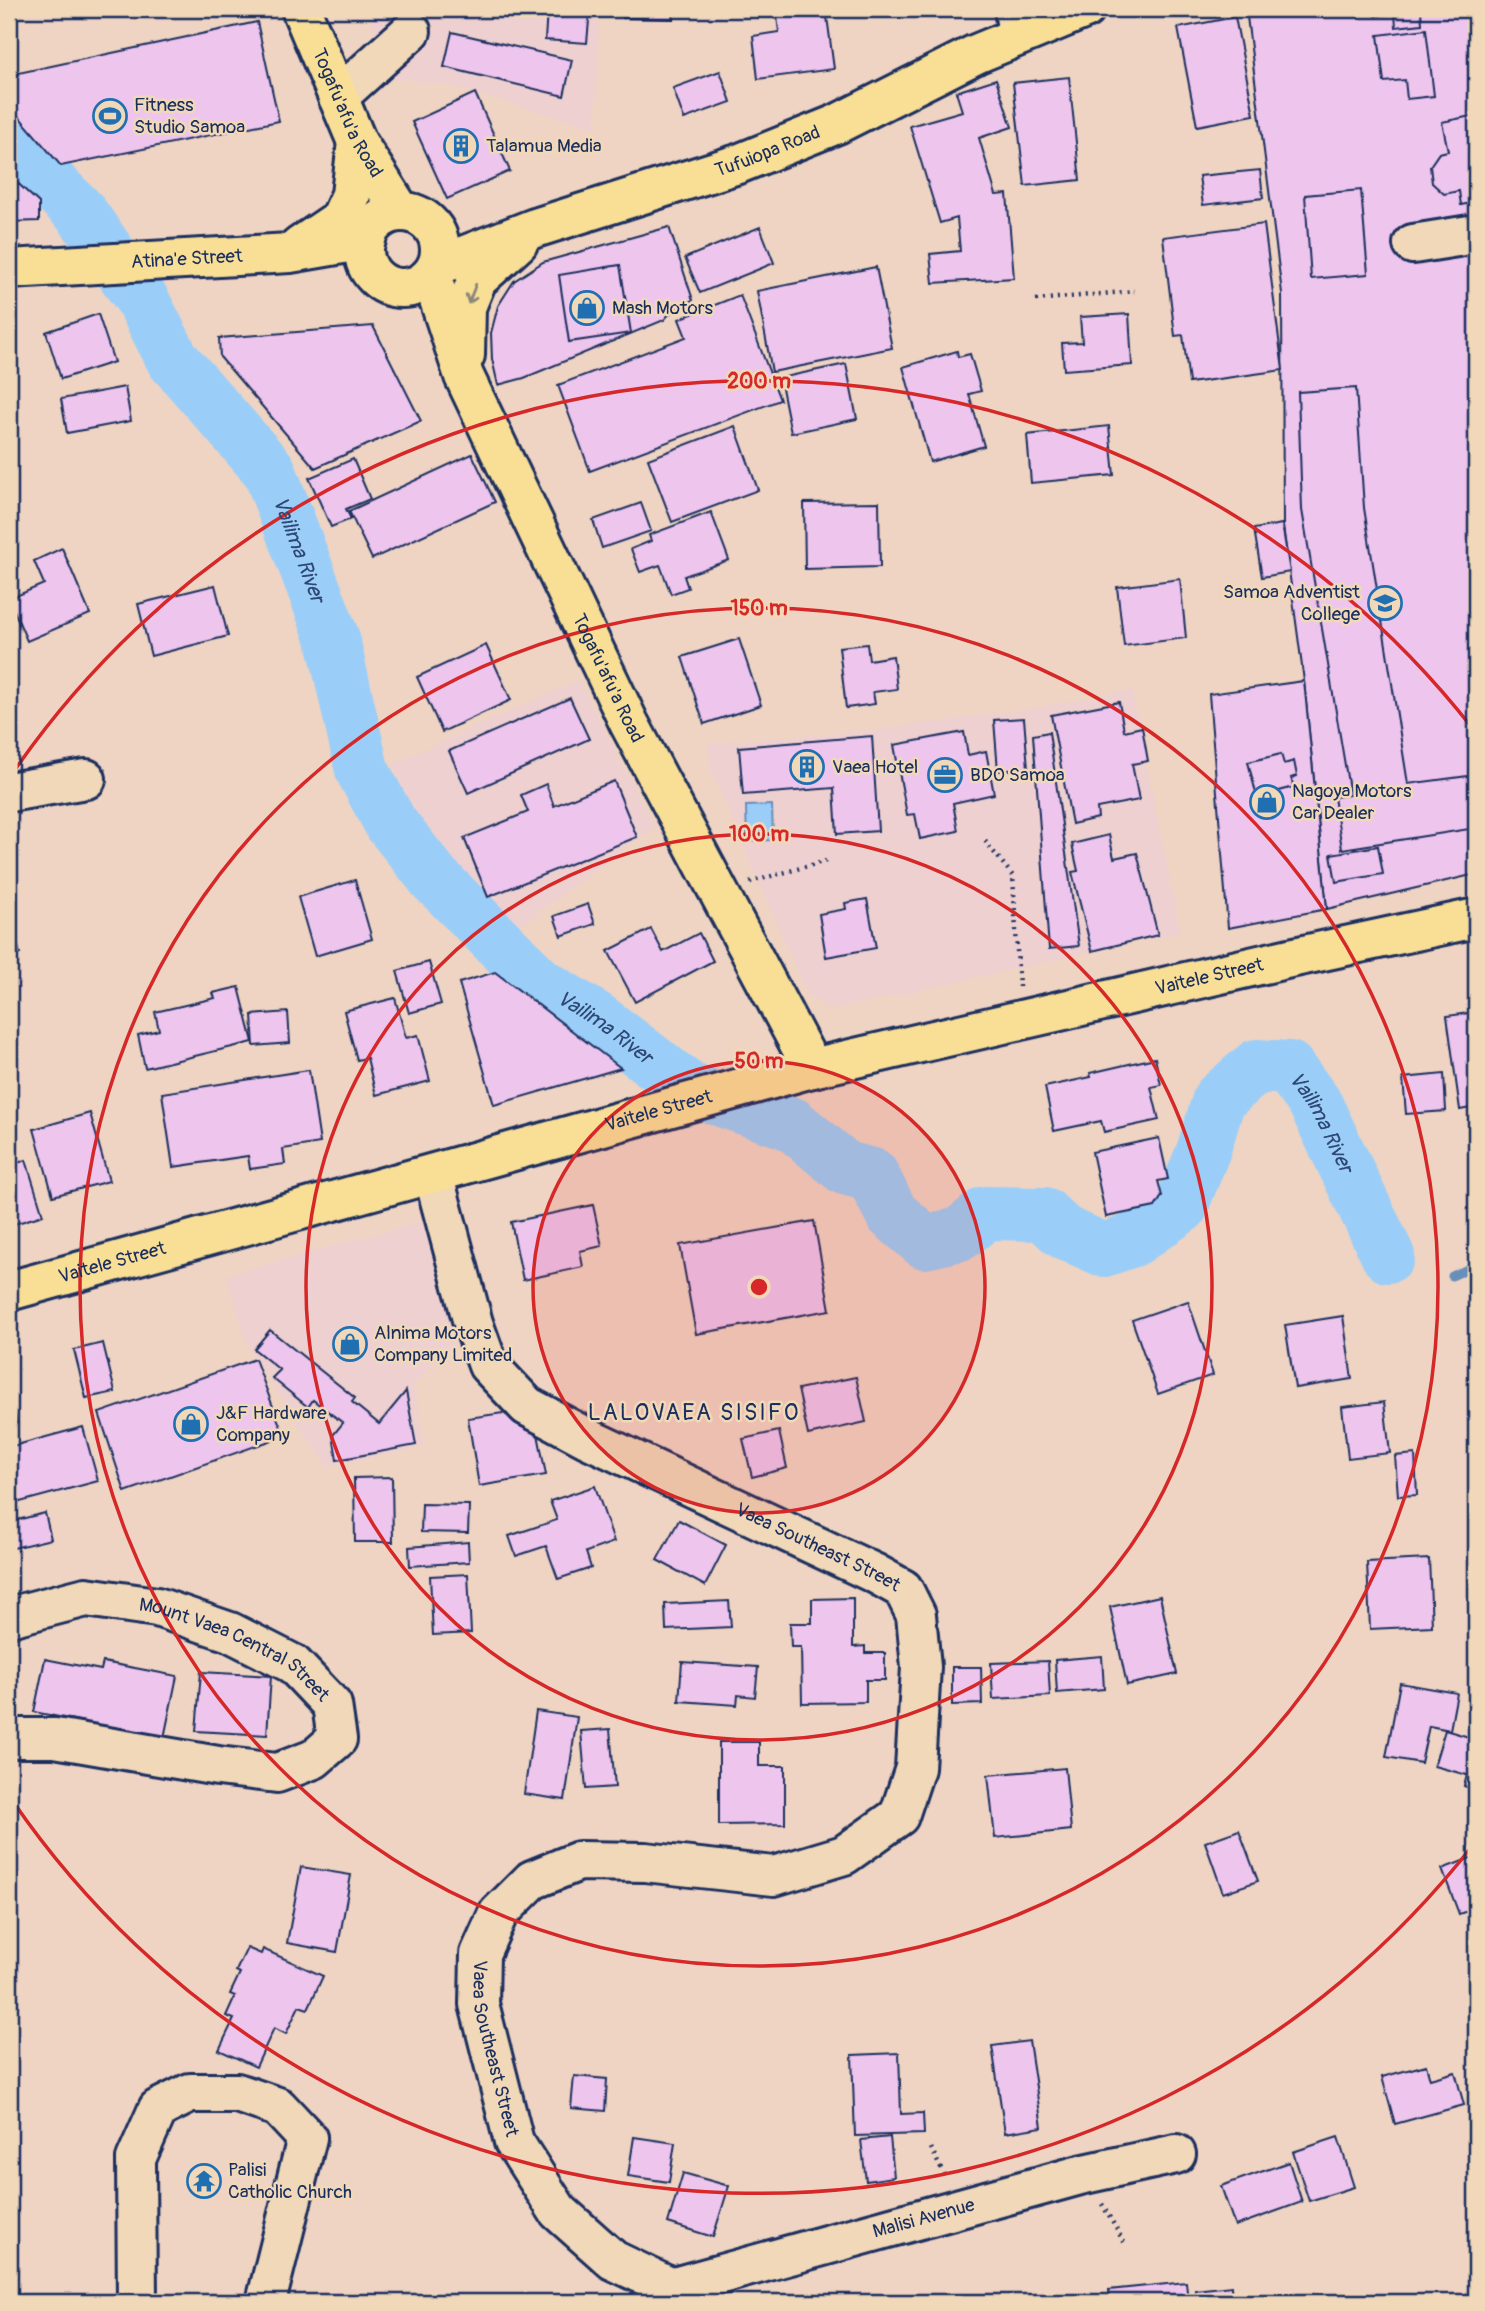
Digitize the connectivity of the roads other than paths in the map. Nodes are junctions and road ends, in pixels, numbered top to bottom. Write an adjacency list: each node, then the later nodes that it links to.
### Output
1 (301, 9): 5 (main road, Togafu'afu'a Road)
2 (1085, 9): 3 (main road, Tufuiopa Road)
3 (1016, 22): 7 (main road, Tufuiopa Road)
4 (411, 31): 5 (street)
5 (338, 97): 6 (main road, Togafu'afu'a Road)
6 (358, 142): 10 (main road, Togafu'afu'a Road); 11 (main road)
7 (535, 228): 10 (main road, Tufuiopa Road); 13 (main road, one-way to 13)
8 (1476, 234): 9 (street)
9 (1413, 244)
10 (401, 251): 11 (main road); 13 (main road, Togafu'afu'a Road)
11 (290, 253): 12 (main road, Atina'e Street)
12 (21, 269)
13 (464, 376): 17 (main road, Togafu'afu'a Road)
14 (86, 779): 15 (street)
15 (9, 792)
16 (1476, 918): 17 (main road, Vaitele Street)
17 (803, 1070): 18 (main road, Vaitele Street)
18 (433, 1174): 19 (main road, Vaitele Street); 23 (street, Vaea Southeast Street)
19 (9, 1292)
20 (9, 1616): 21 (street, Mount Vaea Central Street)
21 (9, 1738)
22 (1176, 2154): 23 (street, Malisi Avenue)
23 (688, 2295)
24 (137, 2302): 25 (street)
25 (266, 2302)

